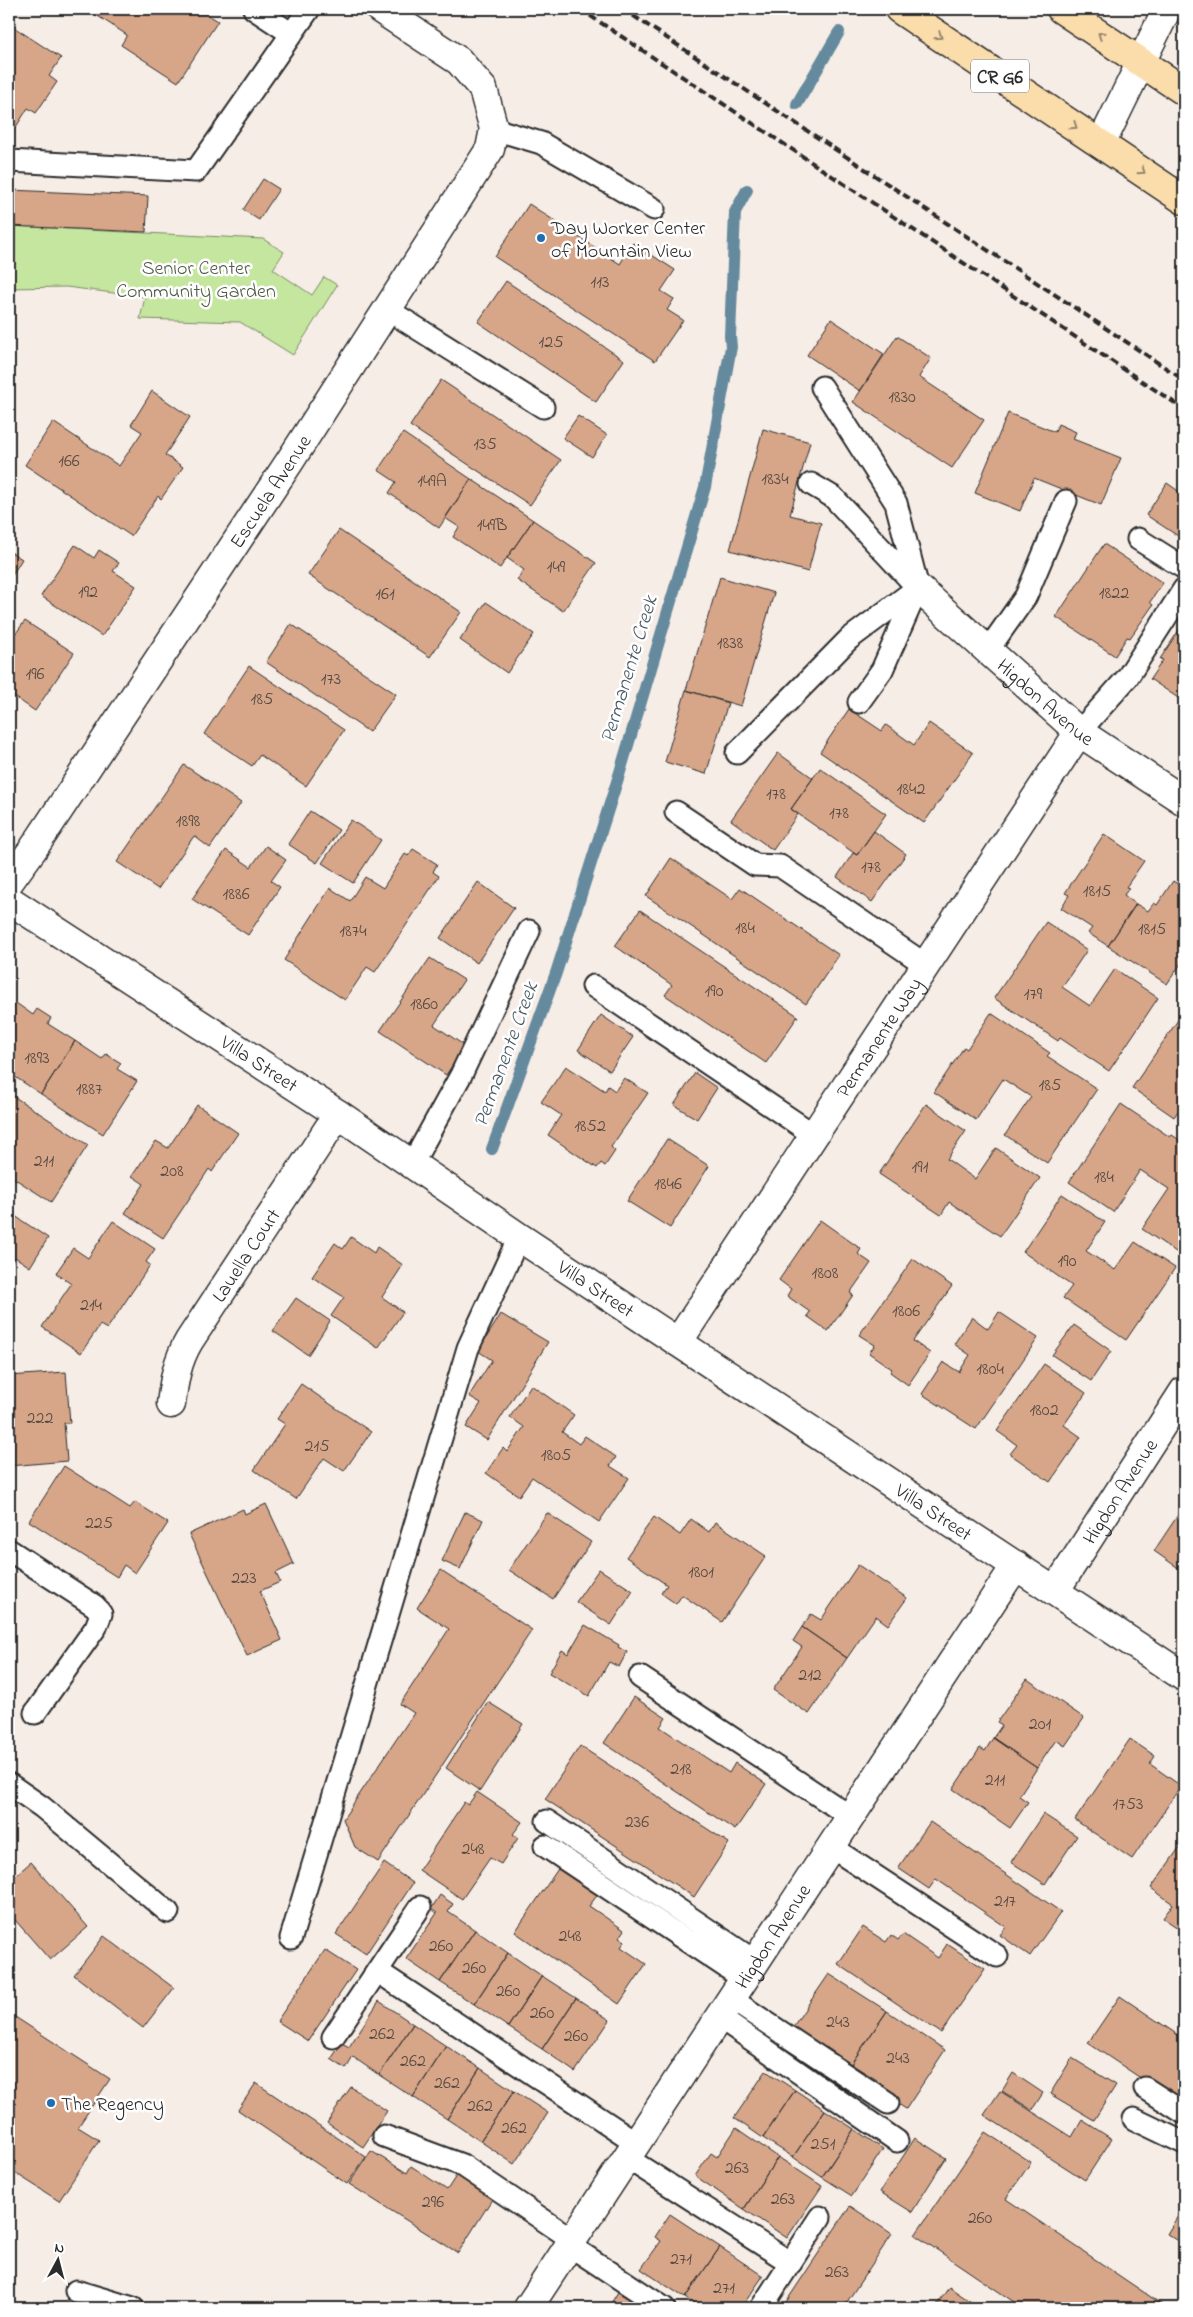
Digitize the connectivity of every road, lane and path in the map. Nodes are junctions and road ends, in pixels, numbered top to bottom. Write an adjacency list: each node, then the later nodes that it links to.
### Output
1 (254, 9): 7 (lane)
2 (309, 9): 7 (lane)
3 (380, 9): 10 (street)
4 (899, 9): 11 (highway, CR G6, one-way to 11)
5 (1061, 9): 8 (highway, one-way to 5)
6 (1167, 9): 8 (street)
7 (292, 34): 12 (lane)
8 (1140, 62): 9 (highway); 11 (street)
9 (1184, 91)
10 (494, 129): 14 (lane); 15 (street, Escuela Avenue)
11 (1102, 144): 13 (highway, CR G6, one-way to 13)
12 (9, 161)
13 (1184, 200)
14 (654, 209)
15 (388, 310): 17 (lane); 30 (street, Escuela Avenue)
16 (822, 386): 22 (lane)
17 (543, 408)
18 (811, 484): 22 (lane)
19 (1066, 502): 24 (lane)
20 (1138, 539): 21 (lane)
21 (1184, 568)
22 (918, 588): 24 (street, Higdon Avenue); 25 (lane); 27 (lane)
23 (1184, 588): 26 (lane)
24 (988, 650): 26 (street, Higdon Avenue)
25 (859, 702)
26 (1079, 732): 28 (street, Higdon Avenue); 33 (street, Permanente Way)
27 (737, 753)
28 (1184, 801)
29 (676, 812): 33 (lane)
30 (9, 882)
31 (9, 900): 35 (street, Villa Street)
32 (529, 931): 37 (lane)
33 (926, 965): 36 (street, Permanente Way)
34 (592, 986): 36 (lane)
35 (338, 1114): 37 (street, Villa Street); 41 (street, Lauella Court)
36 (814, 1135): 39 (street, Permanente Way)
37 (412, 1164): 38 (street, Villa Street)
38 (519, 1237): 39 (street, Villa Street); 55 (lane)
39 (678, 1342): 43 (street, Villa Street)
40 (1184, 1391): 44 (street, Higdon Avenue)
41 (171, 1404)
42 (9, 1550): 47 (lane)
43 (1016, 1565): 44 (street, Villa Street); 49 (street, Higdon Avenue)
44 (1055, 1591): 46 (street, Villa Street)
45 (640, 1677): 49 (lane)
46 (1184, 1677)
47 (35, 1713)
48 (9, 1784): 54 (lane)
49 (851, 1817): 52 (street, Higdon Avenue)
50 (547, 1821): 58 (lane)
51 (545, 1846): 58 (lane)
52 (832, 1847): 56 (lane); 58 (street, Higdon Avenue)
53 (420, 1907): 57 (lane)
54 (168, 1912)
55 (291, 1938)
56 (997, 1956)
57 (377, 1971): 59 (lane); 67 (lane)
58 (738, 1989): 61 (lane); 65 (lane); 67 (street, Higdon Avenue)
59 (333, 2037)
60 (1145, 2088): 62 (lane)
61 (888, 2103)
62 (1184, 2113)
63 (1134, 2119): 66 (lane)
64 (384, 2136): 69 (lane)
65 (897, 2141)
66 (1184, 2143)
67 (632, 2151): 69 (street, Higdon Avenue); 70 (lane)
68 (820, 2217): 70 (lane)
69 (571, 2243): 73 (street, Higdon Avenue); 74 (lane)
70 (791, 2263): 75 (lane)
71 (76, 2291): 72 (lane)
72 (132, 2308)
73 (528, 2308)
74 (664, 2308)
75 (762, 2308)

